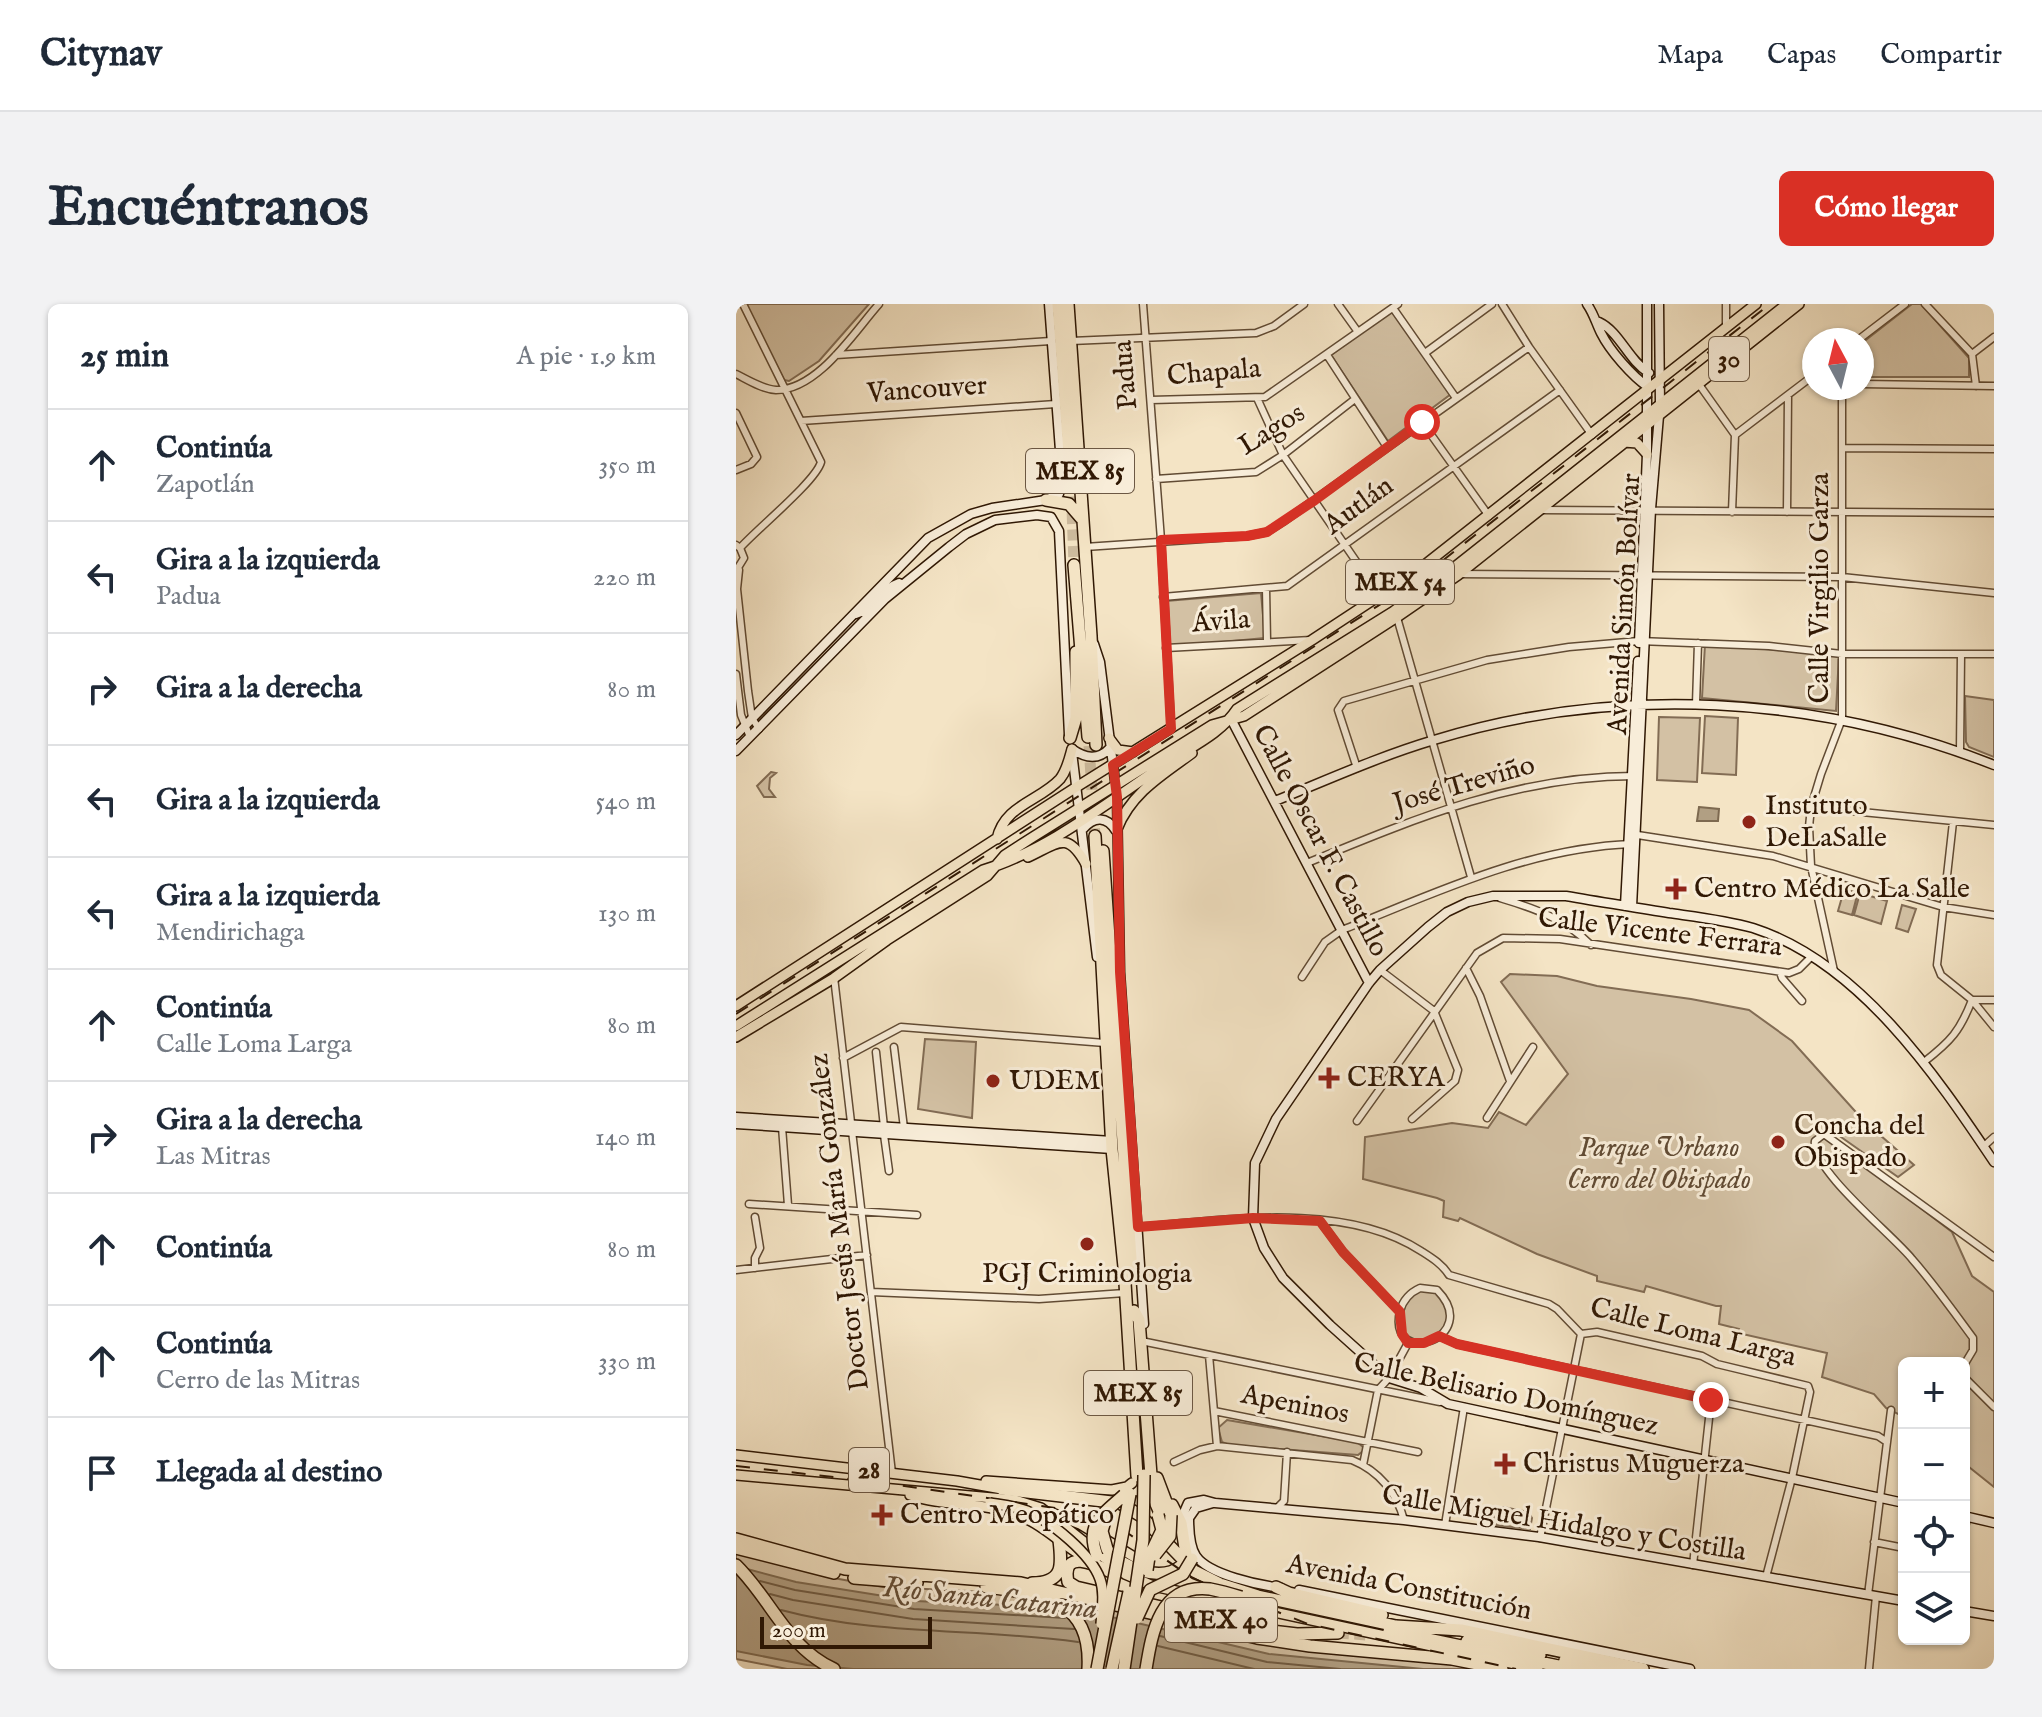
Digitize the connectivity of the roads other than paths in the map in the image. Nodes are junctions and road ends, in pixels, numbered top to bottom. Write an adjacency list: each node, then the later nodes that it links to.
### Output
1 (743, 304): 42 (street)
2 (879, 304): 30 (street)
3 (1061, 304): 25 (street); 26 (highway, MEX 85); 32 (highway); 67 (highway, MEX 85)
4 (1143, 304): 23 (street, Padua)
5 (1304, 304): 23 (street)
6 (1338, 304): 22 (street)
7 (1492, 304): 28 (street)
8 (1502, 304): 27 (street)
9 (1587, 304): 19 (street)
10 (1647, 304): 33 (street, Avenida Simón Bolívar)
11 (1659, 304): 35 (street, Avenida Simón Bolívar)
12 (1726, 304): 21 (street)
13 (1756, 304): 21 (main road, 30)
14 (1799, 304): 18 (main road, 30)
15 (1905, 304): 20 (street)
16 (1925, 304): 29 (street)
17 (1395, 306): 22 (street, Chapala); 28 (street)
18 (1786, 308): 36 (main road, 30); 51 (main road, 30)
19 (1599, 322): 33 (street); 41 (street)
20 (1874, 328)
21 (1726, 329): 35 (main road, 30)
22 (1358, 332): 31 (street, Chapala)
23 (1145, 337): 26 (street); 48 (street, Padua)
24 (1994, 337): 29 (street)
25 (1051, 341): 30 (street); 32 (street)
26 (1071, 341): 79 (highway, MEX 85)
27 (1529, 347): 43 (street); 46 (street)
28 (1425, 353): 46 (street)
29 (1972, 354): 39 (street)
30 (836, 355): 42 (street)
31 (1327, 355): 45 (street, Chapala); 47 (street)
32 (1053, 363): 50 (street)
33 (1647, 373): 35 (street); 41 (street, Avenida Simón Bolívar)
34 (736, 374): 42 (street)
35 (1660, 378): 41 (main road, 30); 51 (street, Avenida Simón Bolívar)
36 (1698, 383): 51 (main road, 30); 57 (street)
37 (1802, 384): 44 (street)
38 (1874, 384): 39 (street)
39 (1976, 386): 40 (street)
40 (1994, 386)
41 (1648, 387): 53 (street, Avenida Simón Bolívar); 56 (main road, MEX 54)
42 (785, 389): 54 (street)
43 (1560, 390): 56 (street); 64 (street, Autlán)
44 (1788, 395): 57 (street); 74 (street)
45 (1257, 398): 48 (street, Chapala); 63 (street)
46 (1456, 398): 55 (street)
47 (1355, 399): 59 (street); 63 (street, Lagos)
48 (1151, 400): 66 (street, Padua)
49 (1842, 400): 60 (street, Calle Virgilio Garza)
50 (1056, 404): 54 (street, Vancouver); 68 (street)
51 (1660, 409): 53 (main road, 30); 72 (street, Avenida Simón Bolívar)
52 (736, 413): 65 (street)
53 (1648, 418): 58 (main road, MEX 54); 62 (street, Avenida Simón Bolívar); 71 (main road, MEX 54)
54 (801, 421): 84 (street)
55 (1422, 422): 59 (street); 64 (street)
56 (1592, 435): 77 (main road, MEX 54)
57 (1735, 435): 73 (street)
58 (1621, 444): 62 (main road); 71 (main road, MEX 54)
59 (1387, 447): 69 (street)
60 (1842, 448): 61 (street); 75 (street, Calle Virgilio Garza)
61 (1994, 449)
62 (1647, 454): 72 (street, Avenida Simón Bolívar)
63 (1283, 455): 66 (street, Lagos); 69 (street)
64 (1453, 465): 77 (street); 83 (street, Autlán)
65 (736, 470)
66 (1156, 479): 82 (street, Padua)
67 (1071, 480)
68 (1046, 500): 70 (street); 79 (highway)
69 (1315, 500): 82 (street); 83 (street)
70 (1020, 504): 78 (street); 80 (street)
71 (1536, 508): 72 (street); 89 (main road, MEX 54)
72 (1648, 509): 73 (street); 90 (street, Avenida Simón Bolívar)
73 (1732, 512): 74 (street)
74 (1787, 512): 75 (street)
75 (1842, 513): 76 (street); 91 (street, Calle Virgilio Garza)
76 (1994, 513)
77 (1489, 516): 95 (main road, MEX 54)
78 (995, 520): 85 (street); 125 (street)
79 (1084, 522): 86 (highway, MEX 85)
80 (944, 528): 81 (street); 85 (street)
81 (928, 538): 92 (street); 98 (street)
82 (1161, 540): 86 (street); 96 (street, Padua)
83 (1343, 544): 93 (street, Autlán); 95 (street)
84 (738, 547): 88 (street)
85 (949, 547): 92 (street)
86 (1085, 547): 100 (highway, MEX 85)
87 (1074, 565): 99 (highway, MEX 85)
88 (737, 570): 115 (street)
89 (1455, 572): 90 (street); 97 (main road, MEX 54)
90 (1644, 576): 91 (street); 104 (street, Avenida Simón Bolívar)
91 (1842, 577): 94 (street); 108 (street, Calle Virgilio Garza)
92 (904, 582): 98 (street); 119 (street)
93 (1266, 588): 96 (street, Autlán); 102 (street)
94 (1994, 593)
95 (1380, 596): 101 (main road, MEX 54)
96 (1163, 597): 106 (street, Padua)
97 (1396, 614): 112 (street); 117 (main road, MEX 54); 117 (main road, MEX 54)
98 (853, 615): 115 (street)
99 (1079, 624): 100 (highway, MEX 85); 125 (highway)
100 (1091, 636): 124 (street, MEX 85)
101 (1312, 640): 103 (street, Ávila); 107 (main road, MEX 54)
102 (1267, 641): 103 (street, Ávila); 106 (street, Ávila)
103 (1280, 641): 107 (street, Ávila)
104 (1642, 642): 105 (street); 112 (street); 114 (street, Avenida Simón Bolívar)
105 (1698, 643): 108 (street); 113 (street)
106 (1166, 648): 120 (street, Padua)
107 (1292, 653): 120 (main road, MEX 54)
108 (1842, 654): 109 (street); 116 (street, Calle Virgilio Garza)
109 (1961, 654): 110 (street); 127 (street)
110 (1994, 654)
111 (736, 674): 118 (street)
112 (1415, 679): 123 (street); 131 (street)
113 (1696, 704): 114 (street); 116 (street)
114 (1638, 705): 123 (street); 134 (street, Avenida Simón Bolívar)
115 (752, 718): 118 (street); 119 (street)
116 (1842, 719): 127 (street); 140 (street, Calle Virgilio Garza)
117 (1232, 721): 132 (main road, MEX 54); 133 (main road); 138 (street, Calle Oscar F. Castillo)
118 (744, 727): 121 (street); 122 (street)
119 (759, 729): 122 (street)
120 (1171, 729): 128 (main road, MEX 54)
121 (736, 735)
122 (750, 737): 126 (street)
123 (1433, 740): 131 (street); 139 (street)
124 (1110, 743): 125 (street); 128 (main road); 129 (street, MEX 85)
125 (1071, 744): 136 (street); 146 (main road)
126 (736, 751)
127 (1960, 751): 130 (street)
128 (1133, 752): 129 (main road, MEX 54)
129 (1113, 765): 135 (street, MEX 85); 136 (main road, MEX 54)
130 (1994, 765)
131 (1357, 768): 138 (street)
132 (1136, 773): 133 (main road); 135 (main road, MEX 54)
133 (1156, 774): 137 (main road, MEX 54); 145 (main road)
134 (1635, 776): 139 (street, José Treviño); 147 (street, Avenida Simón Bolívar)
135 (1116, 785): 137 (street, MEX 85); 141 (main road, MEX 54)
136 (1078, 786): 141 (street); 146 (main road, MEX 54)
137 (1117, 797): 143 (main road, MEX 54); 145 (street, MEX 85)
138 (1275, 801): 148 (street, Calle Oscar F. Castillo)
139 (1450, 807): 148 (street, José Treviño); 152 (street)
140 (1811, 807): 142 (street); 151 (street, Calle Virgilio Garza)
141 (1079, 808): 143 (street); 150 (main road, MEX 54)
142 (1953, 822): 144 (street); 156 (street)
143 (1082, 825): 145 (street); 149 (street); 150 (main road, MEX 54)
144 (1994, 825)
145 (1117, 830): 208 (street, MEX 85)
146 (997, 839): 173 (main road, MEX 54)
147 (1631, 839): 151 (street); 152 (street); 155 (street, Avenida Simón Bolívar)
148 (1307, 863): 158 (street, Calle Oscar F. Castillo)
149 (1086, 864): 153 (main road); 166 (street)
150 (995, 866): 153 (main road, MEX 54); 161 (main road, MEX 54)
151 (1811, 866): 156 (street); 164 (street, Calle Virgilio Garza)
152 (1471, 877): 158 (street)
153 (962, 891): 168 (main road, MEX 54)
154 (1493, 896): 155 (street); 159 (street); 163 (street)
155 (1629, 906): 160 (street)
156 (1943, 907): 157 (street); 170 (street)
157 (1994, 915)
158 (1342, 930): 167 (street); 169 (street, Calle Oscar F. Castillo)
159 (1591, 945): 162 (street, Calle Vicente Ferrara); 165 (street, Calle Vicente Ferrara)
160 (1812, 956): 164 (street); 165 (street, Calle Vicente Ferrara)
161 (832, 965): 168 (street, Doctor Jesús María González); 175 (main road, MEX 54)
162 (1466, 968): 174 (street, Calle Vicente Ferrara); 184 (street)
163 (1380, 970): 169 (street); 174 (street)
164 (1834, 971): 183 (street)
165 (1780, 972): 172 (street)
166 (1101, 973): 178 (highway, MEX 85); 217 (highway, MEX 85)
167 (1302, 977)
168 (834, 978): 177 (main road, MEX 54); 182 (street, Doctor Jesús María González)
169 (1369, 983): 206 (street)
170 (1972, 1000): 171 (street); 176 (street); 183 (street)
171 (1994, 1000)
172 (1802, 1001)
173 (736, 1006)
174 (1434, 1011): 187 (street); 188 (street, Calle Vicente Ferrara)
175 (736, 1026)
176 (1994, 1027)
177 (736, 1037)
178 (1105, 1043): 182 (street); 197 (highway, MEX 85)
179 (894, 1047): 192 (street)
180 (1533, 1047): 184 (street)
181 (876, 1052): 194 (street)
182 (843, 1058): 193 (street, Doctor Jesús María González)
183 (1924, 1062): 198 (street)
184 (1510, 1081): 186 (street)
185 (736, 1117): 189 (street)
186 (1487, 1118)
187 (1412, 1119)
188 (1357, 1121)
189 (763, 1123): 190 (street); 191 (street); 193 (street)
190 (736, 1124)
191 (782, 1127): 193 (street); 202 (street)
192 (904, 1128): 194 (street); 196 (street)
193 (851, 1129): 194 (street); 203 (street, Doctor Jesús María González)
194 (884, 1131): 196 (street); 200 (street)
195 (1994, 1137): 198 (street)
196 (1008, 1138): 197 (street)
197 (1112, 1145): 216 (highway, MEX 85)
198 (1984, 1146): 199 (street)
199 (1994, 1162)
200 (889, 1171)
201 (749, 1204): 202 (street)
202 (788, 1205): 203 (street)
203 (860, 1211): 204 (street); 209 (street, Doctor Jesús María González)
204 (917, 1215)
205 (755, 1217): 211 (street)
206 (1253, 1218): 207 (street, Calle Loma Larga); 208 (street, Calle Loma Larga); 227 (street)
207 (1320, 1221): 213 (street, Calle Loma Larga); 218 (street)
208 (1138, 1227): 219 (street, MEX 85)
209 (867, 1255): 211 (street); 215 (street, Doctor Jesús María González)
210 (1994, 1257): 225 (street)
211 (755, 1268): 212 (street)
212 (736, 1270)
213 (1449, 1275): 214 (street); 220 (street, Calle Loma Larga)
214 (1437, 1290): 218 (street); 221 (street)
215 (871, 1292): 216 (street); 250 (street, Doctor Jesús María González)
216 (1125, 1293): 255 (highway, MEX 85)
217 (1134, 1311): 236 (highway); 255 (highway, MEX 85)
218 (1400, 1312): 223 (street)
219 (1144, 1324): 222 (highway); 236 (highway)
220 (1581, 1334): 226 (street); 237 (street, Calle Loma Larga)
221 (1439, 1336): 223 (street); 226 (street)
222 (1146, 1342): 224 (street, Calle Belisario Domínguez); 249 (highway)
223 (1408, 1343): 227 (street)
224 (1209, 1355): 229 (street, Calle Belisario Domínguez); 235 (street)
225 (1969, 1357)
226 (1575, 1370): 230 (street); 238 (street)
227 (1389, 1378): 229 (street); 231 (street)
228 (1970, 1383): 233 (street)
229 (1378, 1390): 231 (street, Calle Belisario Domínguez); 239 (street)
230 (1711, 1400): 237 (street); 245 (street)
231 (1448, 1404): 232 (street, Calle Belisario Domínguez)
232 (1464, 1407): 238 (street, Calle Belisario Domínguez); 268 (street)
233 (1994, 1407)
234 (1891, 1410): 240 (street)
235 (1214, 1411): 239 (street, Apeninos); 241 (street)
236 (1146, 1414): 276 (highway)
237 (1803, 1420): 240 (street); 252 (street)
238 (1563, 1428): 245 (street, Calle Belisario Domínguez); 269 (street)
239 (1368, 1442): 243 (street, Apeninos); 247 (street)
240 (1887, 1442): 259 (street)
241 (1217, 1446): 242 (street); 246 (street)
242 (1287, 1452): 247 (street); 263 (street)
243 (1418, 1452)
244 (736, 1455): 248 (main road, 28)
245 (1705, 1459): 252 (street, Calle Belisario Domínguez); 279 (street)
246 (1174, 1462)
247 (1363, 1465): 265 (street)
248 (867, 1469): 250 (main road, 28); 253 (main road)
249 (1158, 1471): 266 (highway); 280 (highway, bridge)
250 (892, 1473): 254 (main road, 28)
251 (736, 1475): 253 (main road, 28)
252 (1792, 1478): 259 (street, Calle Belisario Domínguez); 281 (street)
253 (794, 1480): 257 (main road, 28)
254 (968, 1482): 255 (main road); 256 (main road, 28)
255 (1133, 1485): 275 (highway, bridge); 291 (highway, MEX 85, bridge); 297 (highway, MEX 85, bridge); 298 (highway, bridge)
256 (1002, 1489): 276 (highway, 28); 280 (highway, bridge)
257 (900, 1491): 258 (main road, 28); 271 (main road)
258 (922, 1492): 262 (main road, Avenida Constitución); 298 (main road, bridge)
259 (1878, 1497): 260 (street, Calle Belisario Domínguez); 272 (street)
260 (1898, 1502)
261 (1215, 1503): 263 (street, Calle Miguel Hidalgo y Costilla); 266 (street); 276 (street)
262 (1041, 1508): 276 (main road); 285 (main road, Avenida Constitución)
263 (1274, 1508): 265 (street, Calle Miguel Hidalgo y Costilla)
264 (1970, 1518): 267 (street)
265 (1404, 1520): 268 (street, Calle Miguel Hidalgo y Costilla)
266 (1181, 1523): 276 (highway)
267 (1994, 1523)
268 (1445, 1525): 269 (street, Calle Miguel Hidalgo y Costilla)
269 (1540, 1538): 279 (street, Calle Miguel Hidalgo y Costilla)
270 (736, 1539): 282 (highway, MEX 40)
271 (1059, 1540): 275 (main road); 282 (highway)
272 (1874, 1542): 273 (street); 284 (street)
273 (1898, 1547)
274 (736, 1548): 282 (highway, MEX 40)
275 (1099, 1556): 277 (highway); 288 (highway, Avenida Constitución / MEX 40); 291 (highway, bridge)
276 (1185, 1561): 277 (highway); 283 (street, Avenida Constitución); 290 (highway, bridge); 292 (highway)
277 (1122, 1563): 285 (main road)
278 (736, 1565): 299 (highway)
279 (1693, 1565): 281 (street, Calle Miguel Hidalgo y Costilla)
280 (1148, 1566): 290 (highway, bridge)
281 (1766, 1577): 284 (street, Calle Miguel Hidalgo y Costilla)
282 (1017, 1587): 293 (highway, MEX 40); 300 (highway, MEX 40)
283 (1276, 1587): 292 (highway); 310 (street, Avenida Constitución)
284 (1872, 1595): 286 (street, Calle Miguel Hidalgo y Costilla); 311 (street)
285 (1198, 1597): 306 (main road, Avenida Constitución)
286 (1898, 1600)
287 (1970, 1612): 289 (street)
288 (1196, 1614): 293 (highway); 294 (highway, Avenida Constitución / MEX 40)
289 (1994, 1616)
290 (1137, 1618): 297 (highway, bridge)
291 (1122, 1622): 302 (highway, MEX 85, bridge)
292 (1429, 1628): 309 (highway)
293 (1222, 1629): 294 (highway); 305 (highway, MEX 40)
294 (1255, 1629): 295 (highway, Avenida Constitución / MEX 40)
295 (1338, 1633)
296 (1467, 1641): 308 (highway, Avenida Constitución)
297 (1129, 1646): 303 (highway, MEX 85, bridge)
298 (1100, 1654): 301 (highway, bridge)
299 (832, 1669)
300 (1088, 1669)
301 (1097, 1669)
302 (1112, 1669)
303 (1124, 1669)
304 (1146, 1669): 307 (highway, bridge)
305 (1502, 1669)
306 (1538, 1669)
307 (1573, 1669)
308 (1607, 1669)
309 (1643, 1669)
310 (1690, 1669)
311 (1869, 1669)

